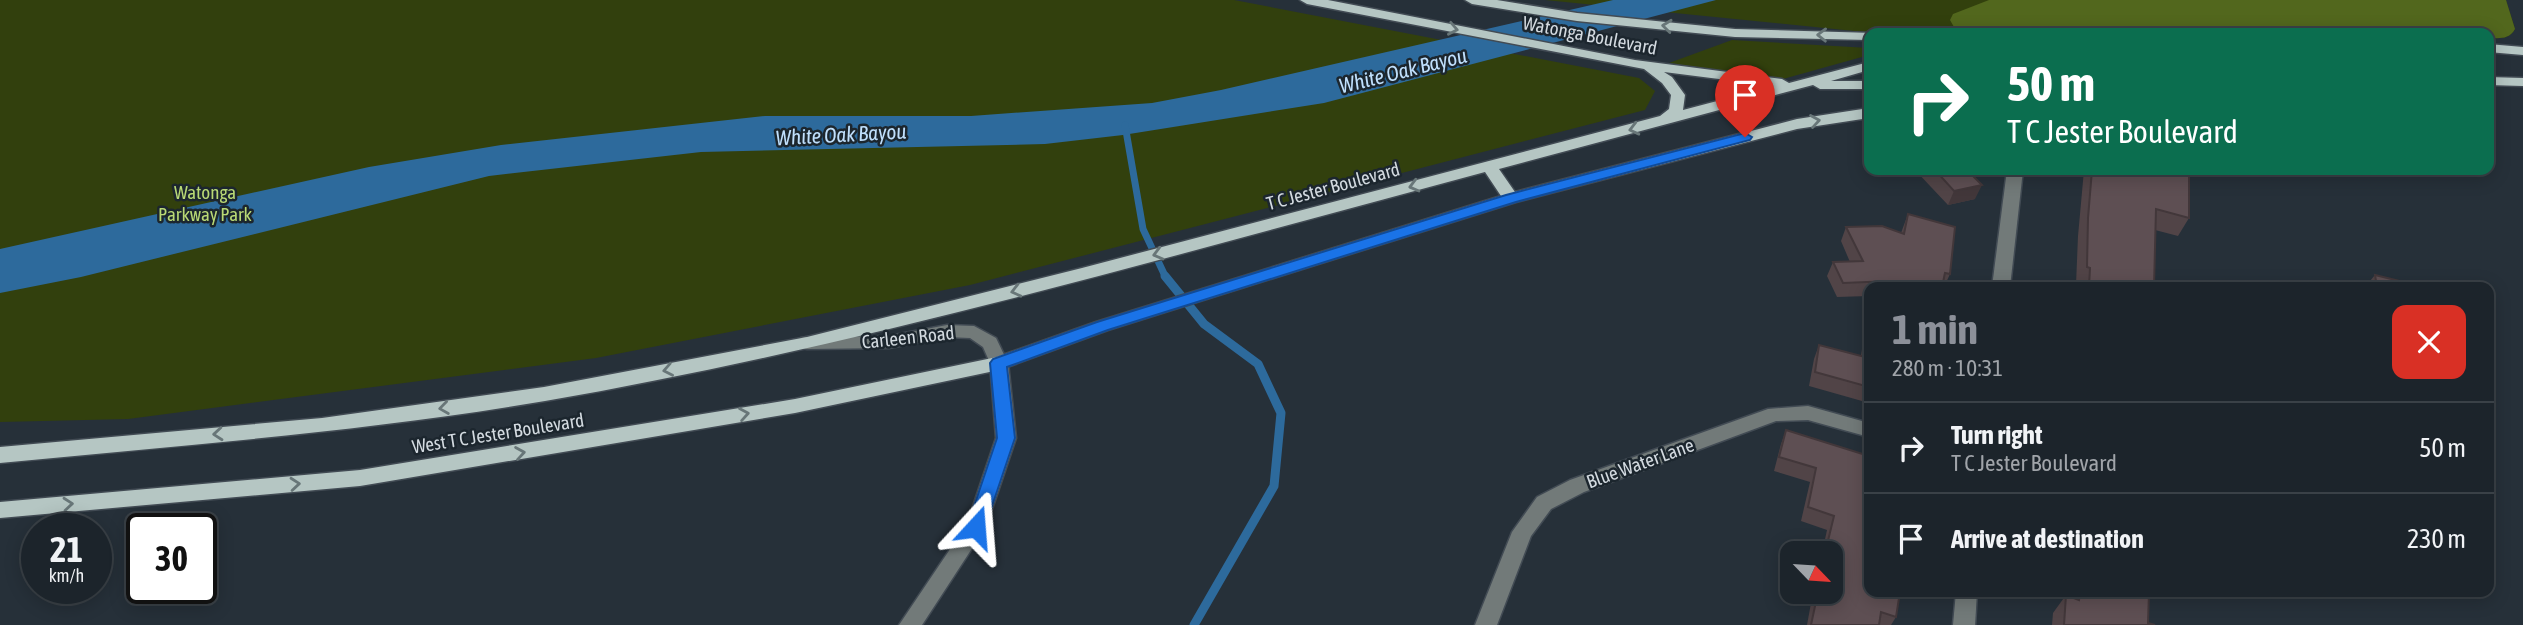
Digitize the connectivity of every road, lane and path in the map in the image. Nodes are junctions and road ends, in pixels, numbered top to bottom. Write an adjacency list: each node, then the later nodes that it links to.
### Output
1 (1307, 0): 6 (main road, Watonga Boulevard, one-way to 6)
2 (1472, 0): 3 (main road, Watonga Boulevard, one-way to 2)
3 (1864, 36)
4 (2494, 49): 5 (main road)
5 (2523, 51)
6 (1635, 64): 10 (main road, Watonga Boulevard); 13 (main road)
7 (1864, 67): 10 (main road, T C Jester Boulevard)
8 (2494, 81): 9 (main road)
9 (2523, 82)
10 (1794, 85): 11 (main road, Watonga Boulevard); 13 (main road, T C Jester Boulevard)
11 (1864, 85)
12 (1864, 114): 16 (main road, one-way to 12)
13 (1662, 122): 14 (main road, T C Jester Boulevard, one-way to 14)
14 (1489, 166): 16 (main road); 18 (main road, T C Jester Boulevard, one-way to 18)
15 (2014, 175): 17 (street)
16 (1511, 198): 19 (main road)
17 (2002, 282)
18 (807, 343): 19 (street, Carleen Road); 21 (main road, West T C Jester Boulevard, one-way to 21)
19 (999, 363): 22 (main road, West T C Jester Boulevard, one-way to 19); 24 (street)
20 (1864, 429): 25 (street, Blue Water Lane)
21 (1, 456)
22 (0, 510)
23 (1967, 597): 26 (street)
24 (910, 625)
25 (1486, 625)
26 (1964, 625)

